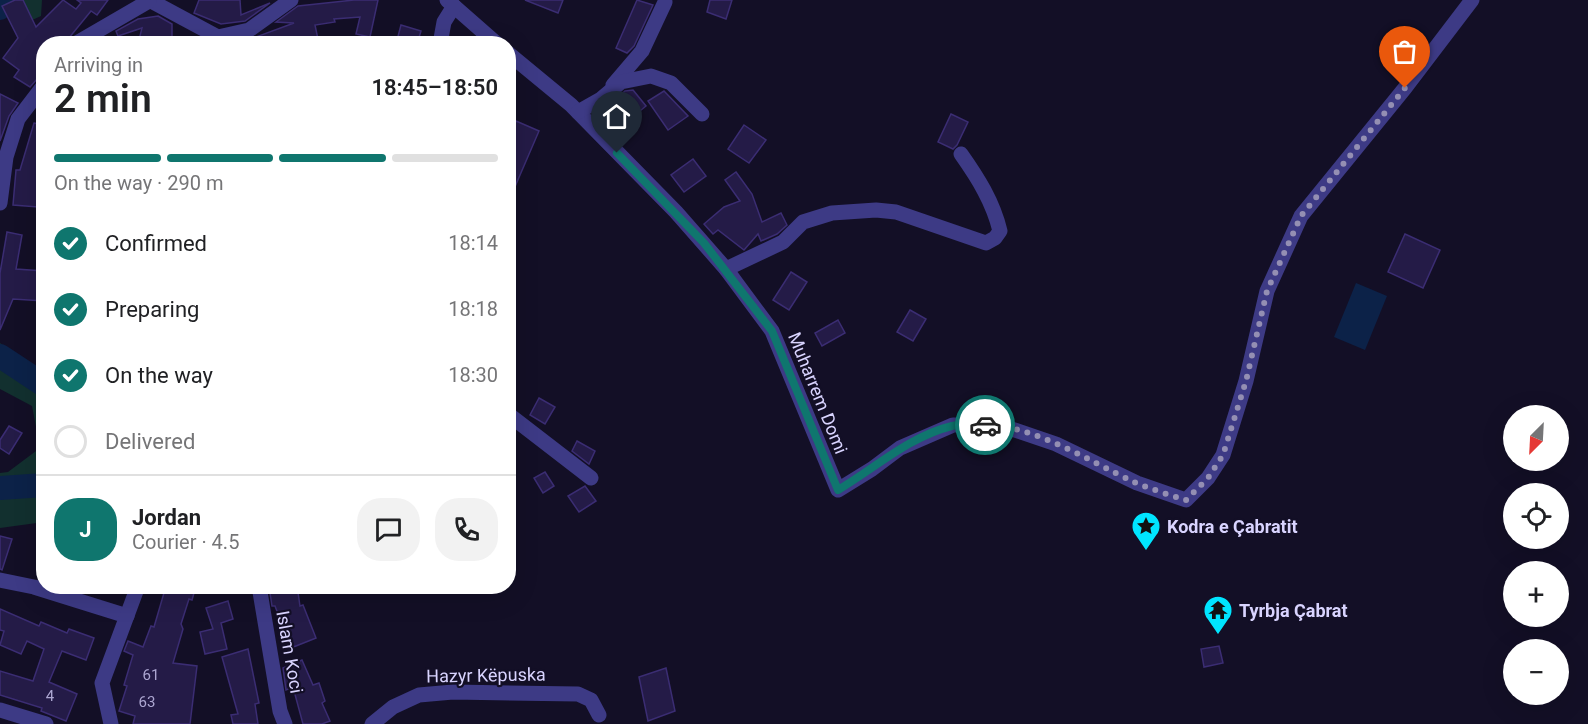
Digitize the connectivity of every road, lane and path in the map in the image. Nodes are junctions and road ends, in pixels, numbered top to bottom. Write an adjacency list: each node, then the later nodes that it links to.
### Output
1 (149, 0): 6 (street); 7 (street)
2 (291, 0): 8 (street)
3 (1472, 0): 18 (street, Muharrem Domi)
4 (664, 2): 13 (street)
5 (451, 3): 9 (street); 10 (street)
6 (88, 36)
7 (211, 36)
8 (230, 36)
9 (441, 36)
10 (488, 36)
11 (516, 60): 14 (street, Muharrem Domi)
12 (36, 95): 17 (street)
13 (601, 99): 14 (street); 15 (street)
14 (578, 112): 18 (street, Muharrem Domi)
15 (702, 114)
16 (962, 154): 18 (street)
17 (0, 203)
18 (726, 269)
19 (516, 420): 20 (street)
20 (591, 478)
21 (0, 580): 22 (street)
22 (36, 587)
23 (61, 594): 26 (street)
24 (135, 594): 26 (street)
25 (260, 594): 31 (street, Islam Koci)
26 (127, 616): 30 (street)
27 (0, 710): 29 (street)
28 (599, 716): 32 (street, Hazyr Këpuska)
29 (46, 724)
30 (111, 724)
31 (285, 724)
32 (372, 724)

